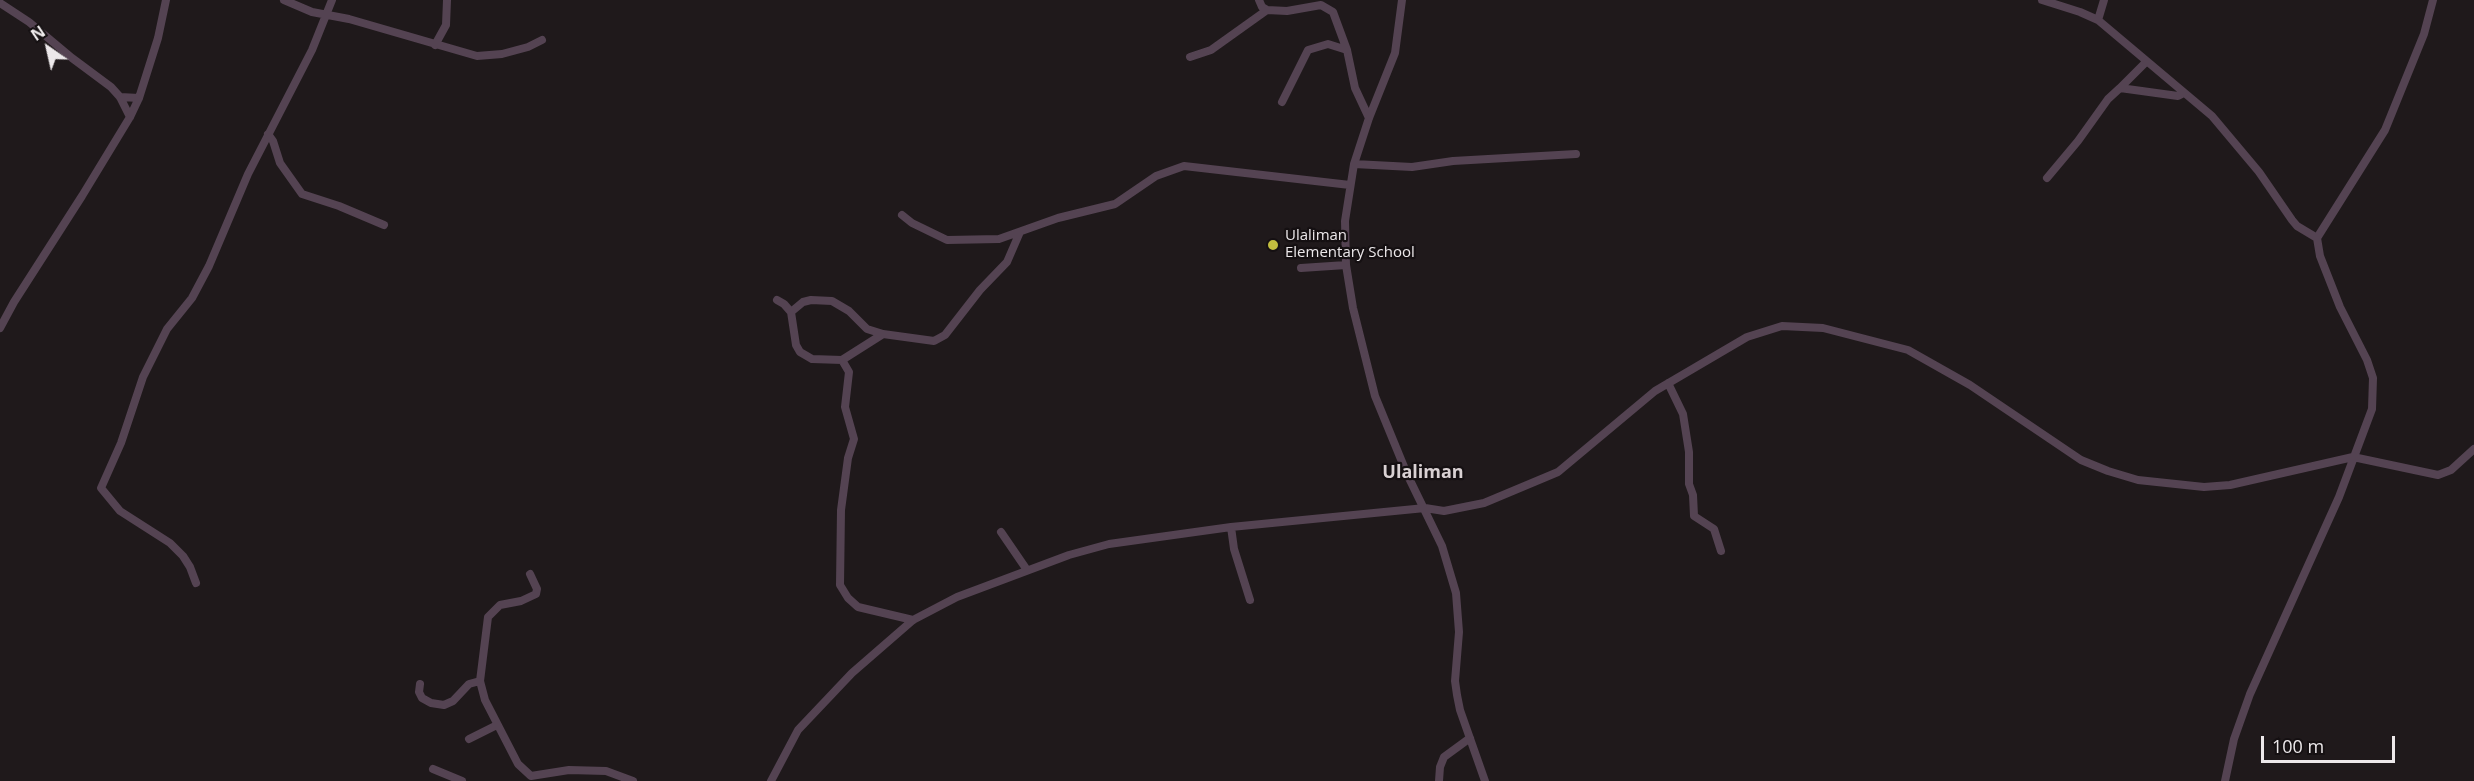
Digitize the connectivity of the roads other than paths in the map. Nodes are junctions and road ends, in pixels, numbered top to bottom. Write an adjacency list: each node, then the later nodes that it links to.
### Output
1 (166, 0): 22 (street)
2 (284, 0): 12 (street)
3 (332, 0): 12 (street)
4 (447, 0): 15 (street)
5 (1259, 0): 11 (street)
6 (1402, 0): 25 (street)
7 (2042, 0): 13 (street)
8 (2104, 0): 13 (street)
9 (2433, 0): 34 (street)
10 (0, 3): 21 (street)
11 (1267, 10): 16 (street); 17 (street)
12 (327, 15): 15 (street); 26 (street)
13 (2098, 20): 18 (street)
14 (542, 40): 15 (street)
15 (435, 45)
16 (1347, 50): 23 (street); 25 (street)
17 (1190, 57)
18 (2146, 62): 19 (street); 20 (street)
19 (2120, 88): 20 (street); 29 (street)
20 (2184, 93): 34 (street)
21 (120, 97): 22 (street); 24 (street)
22 (139, 98): 24 (street)
23 (1282, 102)
24 (130, 117): 39 (street)
25 (1369, 118): 28 (street)
26 (267, 134): 32 (street); 51 (street)
27 (1576, 154): 28 (street)
28 (1354, 164): 30 (street)
29 (2047, 178)
30 (1350, 185): 33 (street); 35 (street)
31 (902, 215): 33 (street)
32 (384, 225)
33 (1020, 232): 40 (street)
34 (2317, 238): 44 (street)
35 (1346, 265): 36 (street); 45 (street)
36 (1300, 268)
37 (777, 300): 38 (street)
38 (791, 312): 40 (street); 41 (street)
39 (0, 328)
40 (883, 334): 41 (street)
41 (842, 360): 53 (street)
42 (1668, 383): 44 (street); 45 (street); 48 (street)
43 (2474, 449): 44 (street)
44 (2353, 457): 66 (street)
45 (1425, 508): 46 (street); 57 (street)
46 (1231, 527): 49 (street); 52 (street)
47 (1001, 532): 49 (street)
48 (1721, 550)
49 (1027, 570): 53 (street)
50 (530, 574): 54 (street)
51 (196, 583)
52 (1250, 600)
53 (913, 621): 63 (street)
54 (480, 681): 55 (street); 56 (street)
55 (420, 684)
56 (497, 725): 58 (street); 60 (street)
57 (1470, 738): 64 (street); 65 (street)
58 (469, 739)
59 (433, 769): 61 (street)
60 (524, 778): 62 (street)
61 (462, 781)
62 (633, 781)
63 (771, 781)
64 (1439, 781)
65 (1485, 781)
66 (2224, 781)

